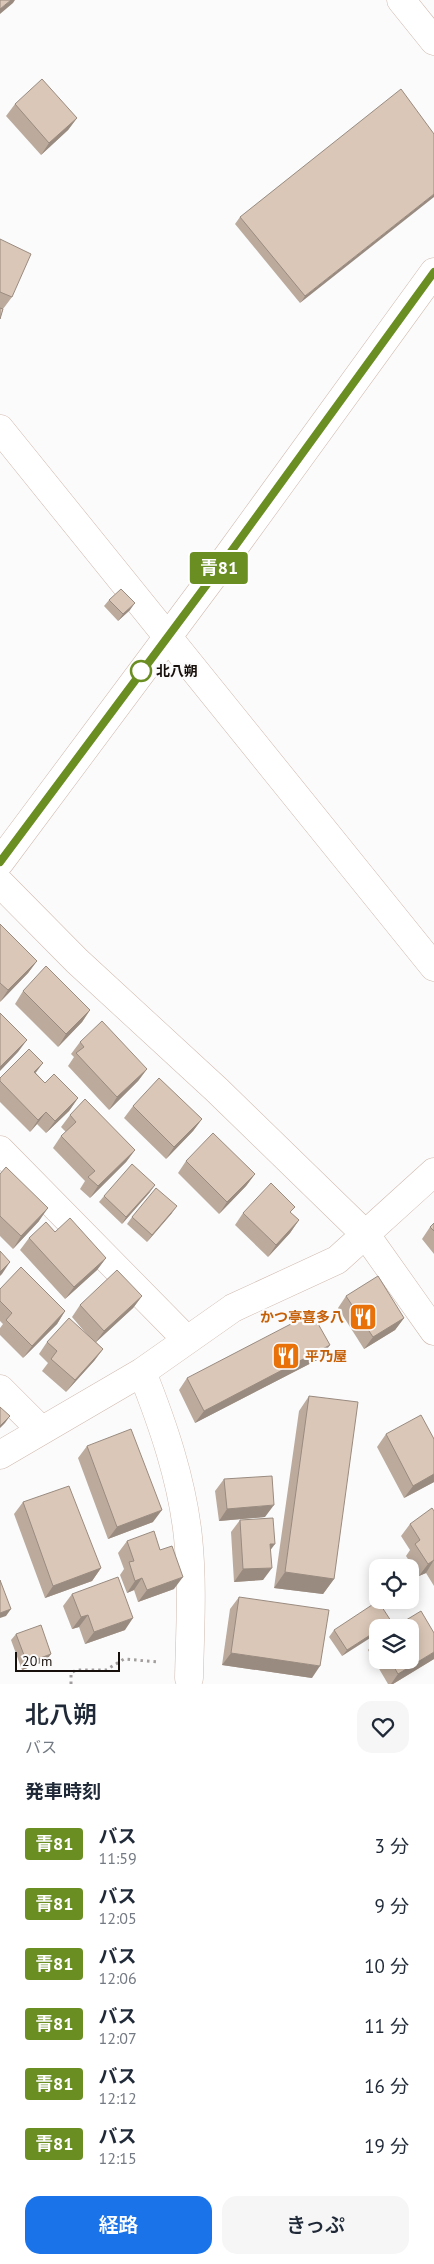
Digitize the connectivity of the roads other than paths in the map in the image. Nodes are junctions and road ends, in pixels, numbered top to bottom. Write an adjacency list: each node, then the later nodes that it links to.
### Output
1 (401, 0): 2 (street)
2 (434, 41)
3 (434, 272): 5 (street)
4 (0, 429): 5 (street)
5 (167, 635): 6 (street); 8 (street)
6 (0, 862)
7 (0, 882): 11 (street)
8 (434, 967)
9 (0, 1150): 13 (street)
10 (434, 1172): 11 (street)
11 (366, 1235): 12 (street); 13 (street)
12 (434, 1331)
13 (187, 1340): 14 (street)
14 (142, 1372): 16 (street); 18 (street)
15 (0, 1389): 16 (street)
16 (41, 1430): 17 (street)
17 (0, 1455)
18 (189, 1671)

